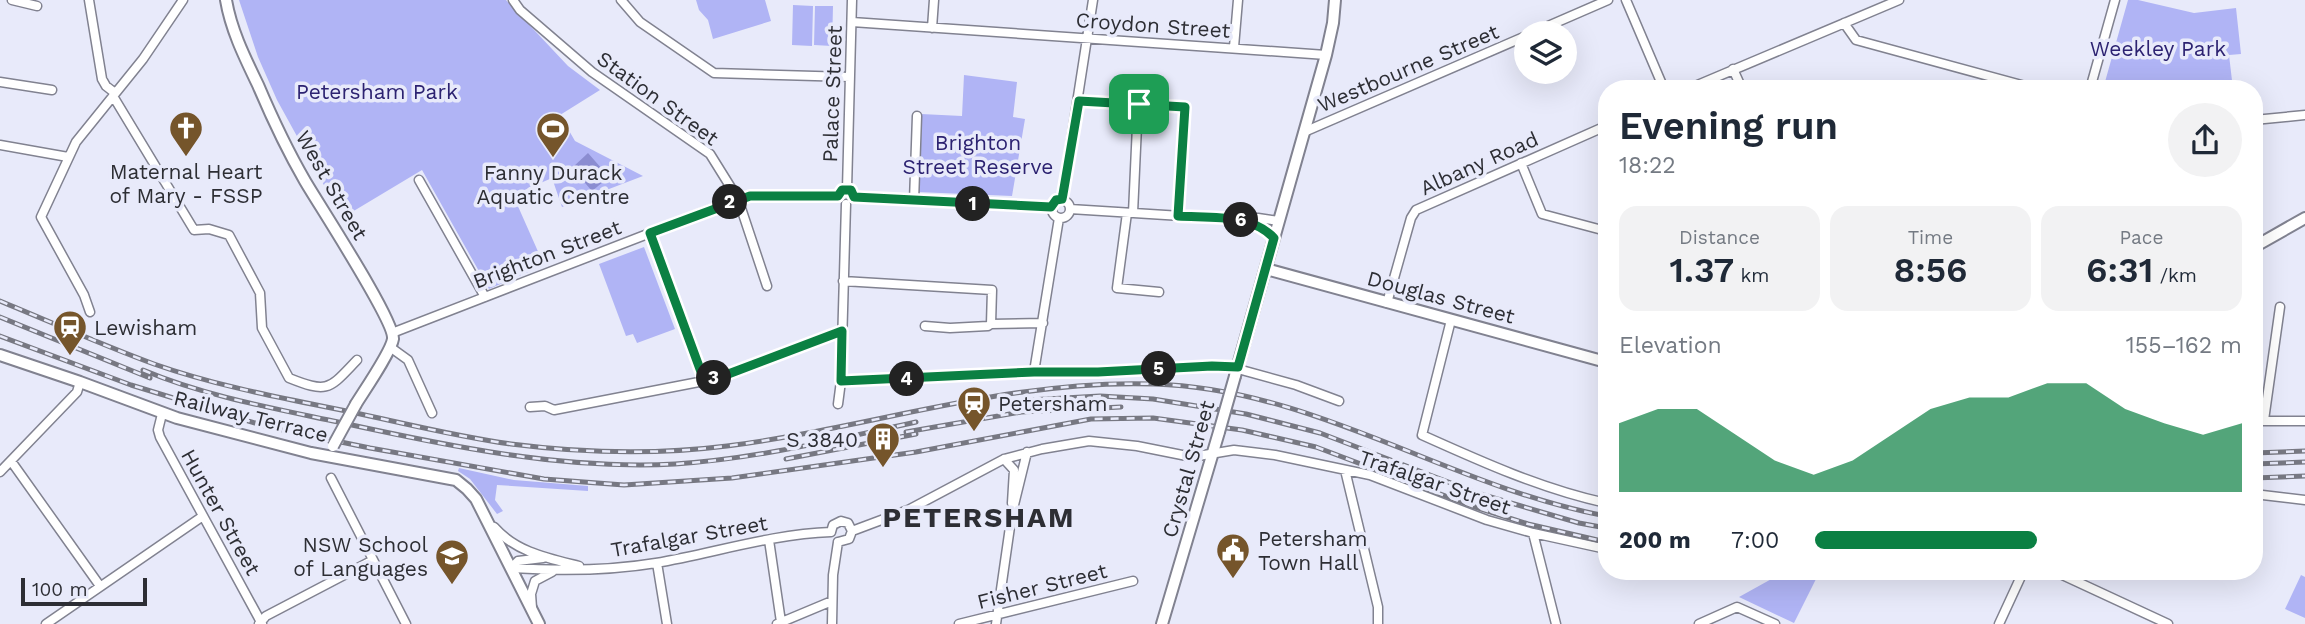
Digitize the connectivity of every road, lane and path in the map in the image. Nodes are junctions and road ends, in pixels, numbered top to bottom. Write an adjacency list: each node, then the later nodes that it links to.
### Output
1 (12, 0): 16 (street)
2 (89, 0): 34 (street)
3 (183, 0): 34 (street)
4 (226, 0): 78 (main road, West Street)
5 (513, 0): 50 (street, Station Street)
6 (621, 0): 26 (street)
7 (852, 0): 18 (street, Palace Street)
8 (934, 0): 20 (street)
9 (1093, 0): 21 (street)
10 (1238, 0): 23 (street)
11 (1335, 0): 24 (main road, Crystal Street)
12 (1608, 0): 17 (street, Westbourne Street)
13 (1626, 0): 27 (street)
14 (1899, 0): 19 (street)
15 (2115, 0): 31 (street)
16 (37, 6)
17 (1560, 21)
18 (852, 22): 20 (street, Croydon Street); 26 (street, Palace Street)
19 (1844, 23): 25 (street); 30 (street)
20 (932, 28): 21 (street, Croydon Street)
21 (1088, 38): 23 (street, Croydon Street); 35 (street)
22 (1514, 41): 41 (street, Westbourne Street)
23 (1234, 47): 24 (street, Croydon Street)
24 (1326, 55): 41 (main road, Crystal Street)
25 (1733, 69): 28 (street); 29 (street)
26 (850, 77): 46 (street, Palace Street)
27 (1660, 80)
28 (1708, 80)
29 (1738, 80)
30 (2003, 80)
31 (2093, 80)
32 (0, 82): 33 (street)
33 (52, 90)
34 (114, 95): 43 (street); 81 (street)
35 (1079, 101): 36 (street); 49 (street)
36 (1139, 104): 55 (street); 56 (street)
37 (2305, 114): 39 (street)
38 (917, 116): 51 (street)
39 (2263, 119)
40 (1598, 129): 44 (street, Albany Road)
41 (1304, 132): 60 (main road, Crystal Street)
42 (0, 145): 43 (street)
43 (68, 157): 72 (street)
44 (1521, 163): 61 (street); 70 (street, Albany Road)
45 (419, 180): 69 (street)
46 (847, 189): 47 (street); 48 (street)
47 (838, 196): 50 (street, Brighton Street); 52 (street)
48 (854, 197): 51 (street); 52 (street)
49 (1062, 199): 53 (street); 54 (street)
50 (737, 200): 62 (street, Brighton Street); 67 (street, Station Street)
51 (914, 201): 53 (street)
52 (846, 205): 66 (street)
53 (1051, 207): 57 (street)
54 (1070, 209): 55 (street); 57 (street)
55 (1130, 213): 56 (street); 68 (street)
56 (1178, 216): 59 (street)
57 (1059, 218): 74 (street)
58 (2305, 218): 64 (main road)
59 (1245, 220): 60 (street); 63 (street)
60 (1279, 221): 63 (main road, Crystal Street)
61 (1598, 229)
62 (650, 233): 69 (street, Brighton Street); 85 (street)
63 (1274, 238): 65 (main road, Crystal Street)
64 (2263, 242)
65 (1266, 269): 70 (main road, Douglas Street); 83 (main road, Crystal Street)
66 (843, 281): 75 (street); 77 (street)
67 (767, 286)
68 (1159, 292)
69 (485, 297): 78 (street, Brighton Street)
70 (1387, 303): 73 (main road, Douglas Street)
71 (2280, 307): 88 (street)
72 (90, 312)
73 (1451, 320): 82 (main road, Douglas Street); 106 (street)
74 (1043, 323): 75 (street); 84 (street)
75 (991, 324): 76 (street)
76 (925, 326)
77 (842, 331): 85 (street); 86 (street)
78 (392, 333): 79 (main road)
79 (390, 347): 92 (street); 96 (main road, bridge)
80 (0, 355): 87 (main road, Railway Terrace)
81 (357, 360)
82 (1598, 360)
83 (1236, 371): 84 (street); 89 (street); 98 (main road, Crystal Street, bridge)
84 (1034, 372): 86 (street)
85 (704, 380): 91 (street)
86 (841, 381): 90 (street)
87 (80, 382): 93 (main road, Railway Terrace); 100 (street)
88 (2263, 399)
89 (1339, 401)
90 (838, 404)
91 (530, 407)
92 (432, 413)
93 (162, 414): 96 (main road, Railway Terrace); 109 (street, Hunter Street)
94 (2263, 421): 95 (street)
95 (2305, 421)
96 (332, 451): 108 (main road, Railway Terrace)
97 (1027, 452): 98 (street, Trafalgar Street); 99 (street, Trafalgar Street); 107 (street)
98 (1212, 454): 101 (street, Trafalgar Street); 138 (main road, Crystal Street)
99 (1004, 459): 107 (street); 110 (street, Trafalgar Street)
100 (11, 461): 102 (street); 125 (street)
101 (1345, 470): 112 (street, Trafalgar Street); 139 (street)
102 (0, 472)
103 (331, 478): 117 (street)
104 (2263, 495): 105 (street)
105 (2305, 500)
106 (1598, 501)
107 (1012, 513): 128 (street)
108 (483, 514): 116 (street); 119 (main road, Railway Terrace)
109 (203, 516): 125 (street); 129 (street, Hunter Street)
110 (852, 531): 111 (street); 114 (street)
111 (831, 532): 113 (street, Trafalgar Street); 114 (street)
112 (1532, 533): 115 (street, Trafalgar Street); 140 (street)
113 (769, 540): 118 (street, Trafalgar Street); 130 (street)
114 (838, 542): 126 (street)
115 (1598, 547)
116 (546, 558): 119 (street); 120 (street)
117 (373, 560): 129 (street); 132 (street)
118 (657, 563): 120 (street, Trafalgar Street); 134 (street)
119 (511, 568): 121 (street, Trafalgar Street); 127 (main road, Railway Terrace)
120 (588, 569): 121 (street, Trafalgar Street)
121 (558, 571): 127 (street)
122 (2019, 580): 143 (street)
123 (2073, 580): 144 (street)
124 (1133, 581): 128 (street, Fisher Street)
125 (100, 586): 131 (street)
126 (832, 601): 130 (street); 135 (street)
127 (532, 610): 133 (main road, Railway Terrace)
128 (997, 614): 136 (street, Fisher Street); 137 (street)
129 (261, 623)
130 (779, 623)
131 (46, 624)
132 (407, 624)
133 (540, 624)
134 (667, 624)
135 (832, 624)
136 (959, 624)
137 (996, 624)
138 (1162, 624)
139 (1378, 624)
140 (1556, 624)
141 (1699, 624): 142 (street)
142 (1775, 624)
143 (1999, 624)
144 (2168, 624)

